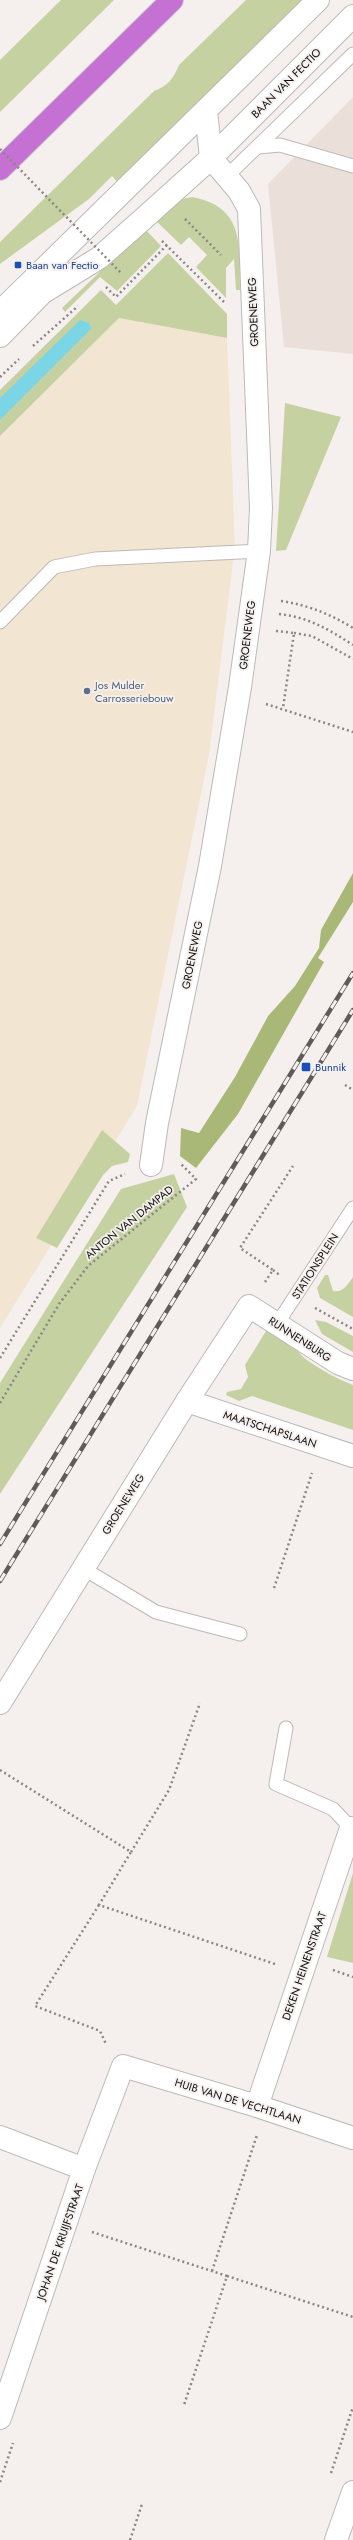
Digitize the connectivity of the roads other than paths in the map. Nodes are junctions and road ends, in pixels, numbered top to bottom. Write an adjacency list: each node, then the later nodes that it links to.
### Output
1 (172, 0): 9 (highway)
2 (318, 0): 5 (street)
3 (353, 16): 7 (street, BAAN VAN FECTIO)
4 (353, 54): 6 (lane)
5 (206, 111): 7 (street); 11 (street)
6 (258, 147): 8 (lane); 10 (lane)
7 (211, 158): 10 (street, GROENEWEG); 12 (street, BAAN VAN FECTIO)
8 (353, 166)
9 (0, 169)
10 (227, 176): 13 (street, GROENEWEG)
11 (0, 312)
12 (0, 336)
13 (259, 551): 14 (lane); 15 (street, GROENEWEG)
14 (0, 622)
15 (151, 1165)
16 (353, 1208): 18 (lane, STATIONSPLEIN)
17 (249, 1306): 18 (street, RUNNENBURG); 20 (street, GROENEWEG)
18 (278, 1324): 19 (street, RUNNENBURG)
19 (353, 1369)
20 (187, 1401): 21 (street, MAATSCHAPSLAAN); 22 (street, GROENEWEG)
21 (353, 1456)
22 (84, 1569): 23 (lane); 24 (street, GROENEWEG)
23 (240, 1634)
24 (0, 1704)
25 (286, 1728): 26 (lane)
26 (352, 1829): 28 (street, DEKEN HEINENSTRAAT)
27 (123, 2066): 28 (street, HUIB VAN DE VECHTLAAN); 31 (street, JOHAN DE KRUIJFSTRAAT)
28 (257, 2106): 30 (street, HUIB VAN DE VECHTLAAN)
29 (0, 2138): 31 (street)
30 (353, 2138)
31 (84, 2168): 32 (street, JOHAN DE KRUIJFSTRAAT)
32 (0, 2418)
33 (353, 2492): 34 (street)
34 (336, 2540)

